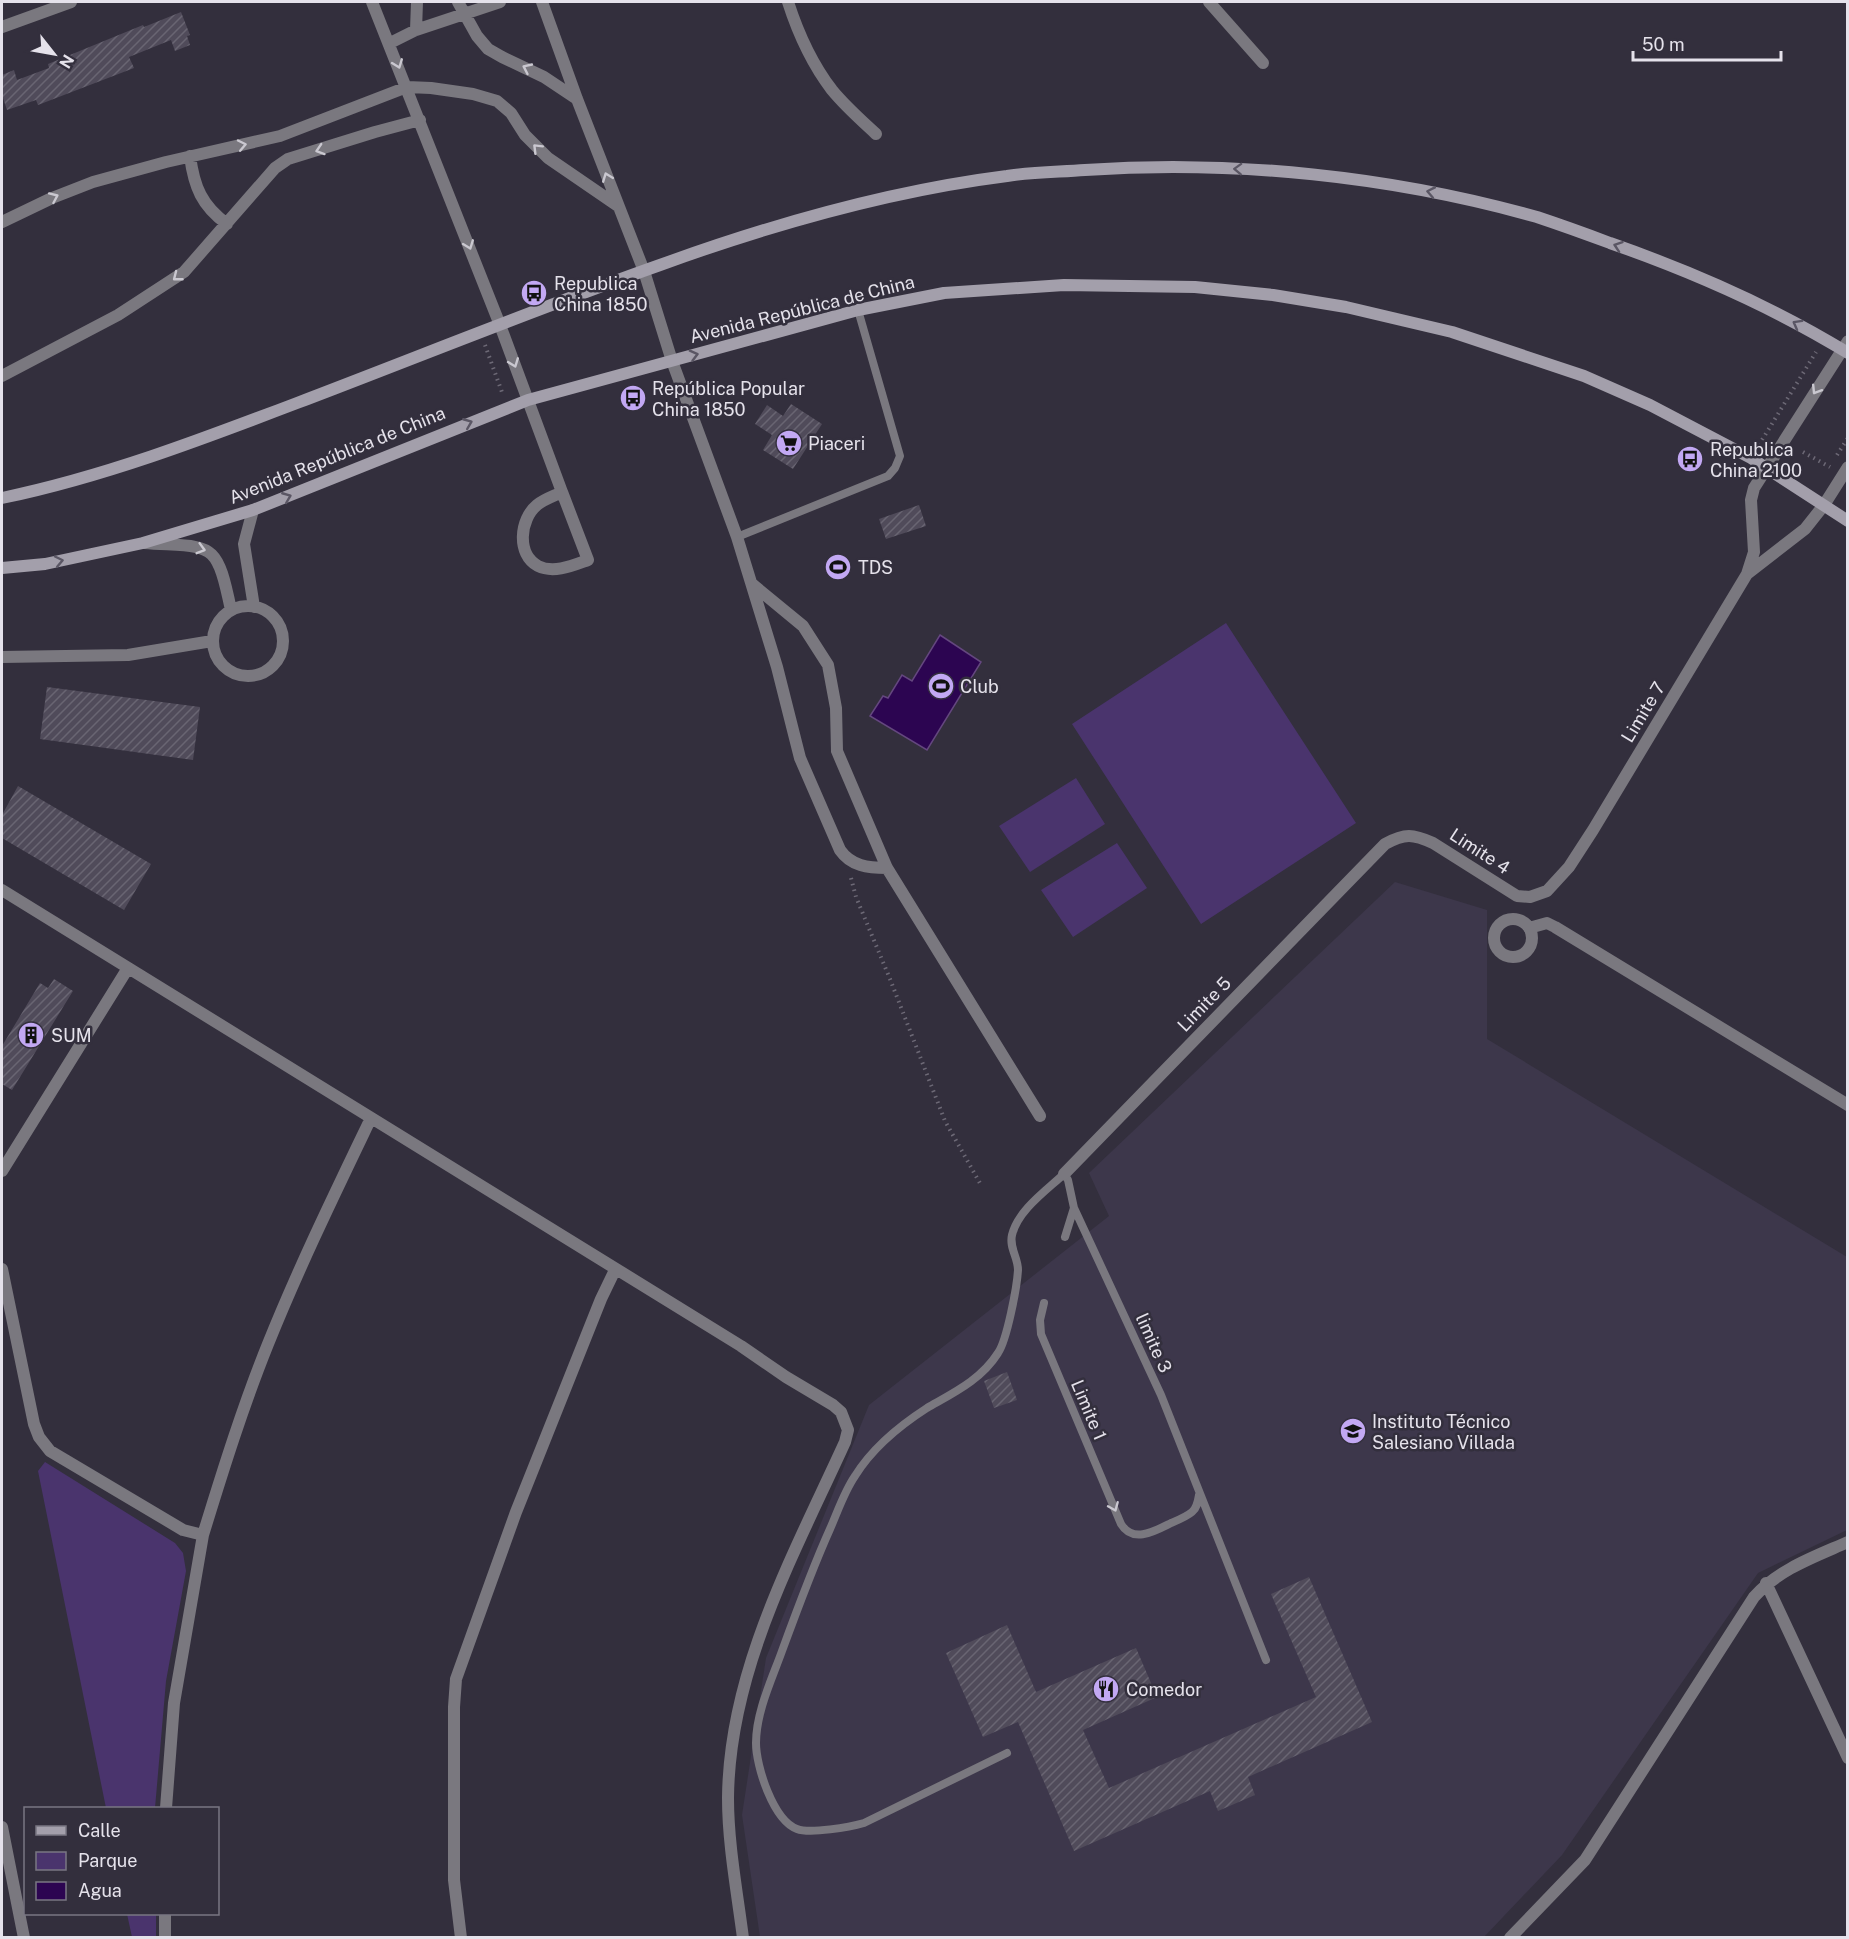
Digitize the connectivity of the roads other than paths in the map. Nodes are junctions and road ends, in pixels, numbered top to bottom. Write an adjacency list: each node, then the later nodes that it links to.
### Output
1 (71, 2): 10 (street)
2 (417, 2): 11 (street)
3 (458, 2): 9 (street)
4 (500, 2): 9 (street)
5 (542, 2): 15 (street)
6 (788, 2): 17 (street)
7 (1209, 2): 13 (street)
8 (374, 6): 12 (street)
9 (464, 14): 11 (street); 15 (street, one-way to 9)
10 (2, 27)
11 (416, 30): 12 (street)
12 (390, 43): 14 (street, one-way to 14)
13 (1263, 63)
14 (407, 87): 16 (street); 18 (street, one-way to 14); 19 (street, one-way to 14)
15 (577, 99): 19 (street, one-way to 15)
16 (420, 120): 21 (street, one-way to 21); 24 (street, one-way to 24)
17 (876, 134)
18 (190, 156): 20 (street, one-way to 18); 21 (street)
19 (619, 206): 22 (street)
20 (2, 222)
21 (227, 224): 27 (street, one-way to 27)
22 (644, 271): 24 (main road); 25 (main road, one-way to 22); 26 (street)
23 (858, 310): 26 (main road, Avenida República de China, one-way to 23); 30 (main road, Avenida República de China); 36 (lane)
24 (500, 326): 28 (street, one-way to 28); 32 (main road)
25 (1846, 348): 30 (street, one-way to 30)
26 (672, 361): 28 (main road, Avenida República de China); 36 (street)
27 (2, 376)
28 (528, 400): 31 (street); 34 (main road, Avenida República de China, one-way to 28)
29 (1848, 467): 33 (street)
30 (1767, 469): 33 (main road, Avenida República de China); 39 (street)
31 (562, 492): 31 (street)
32 (2, 498)
33 (1824, 505): 35 (main road, Avenida República de China); 39 (street)
34 (253, 510): 37 (main road, Avenida República de China); 41 (street)
35 (1848, 521)
36 (737, 537): 40 (street)
37 (143, 543): 38 (main road, Avenida República de China, one-way to 37); 42 (street, one-way to 42)
38 (2, 568)
39 (1747, 574): 48 (street, Limite 7)
40 (751, 583): 46 (street); 46 (street)
41 (254, 607): 42 (street); 43 (street)
42 (231, 610): 43 (street)
43 (212, 641): 44 (street)
44 (2, 657)
45 (1369, 859): 48 (street, Limite 4); 55 (street, Limite 5)
46 (887, 868): 52 (street)
47 (2, 890): 50 (street)
48 (1507, 890)
49 (1529, 928): 51 (street)
50 (128, 968): 53 (street); 54 (street)
51 (1848, 1105)
52 (1040, 1116)
53 (371, 1118): 59 (street); 62 (street)
54 (2, 1171)
55 (1064, 1173): 56 (lane, limite 3); 66 (lane)
56 (1074, 1208): 57 (lane); 61 (lane, limite 3)
57 (1065, 1237)
58 (2, 1269): 62 (street)
59 (615, 1270): 73 (street); 74 (street)
60 (1044, 1303): 61 (lane, Limite 1, one-way to 61)
61 (1199, 1493): 65 (lane, limite 3)
62 (204, 1535): 68 (street)
63 (1848, 1542): 64 (street)
64 (1766, 1583): 67 (street); 75 (street)
65 (1266, 1660)
66 (1007, 1753)
67 (1848, 1758)
68 (166, 1807)
69 (2, 1827): 71 (street)
70 (165, 1915): 72 (street)
71 (24, 1938)
72 (165, 1938)
73 (461, 1938)
74 (743, 1938)
75 (1510, 1938)

